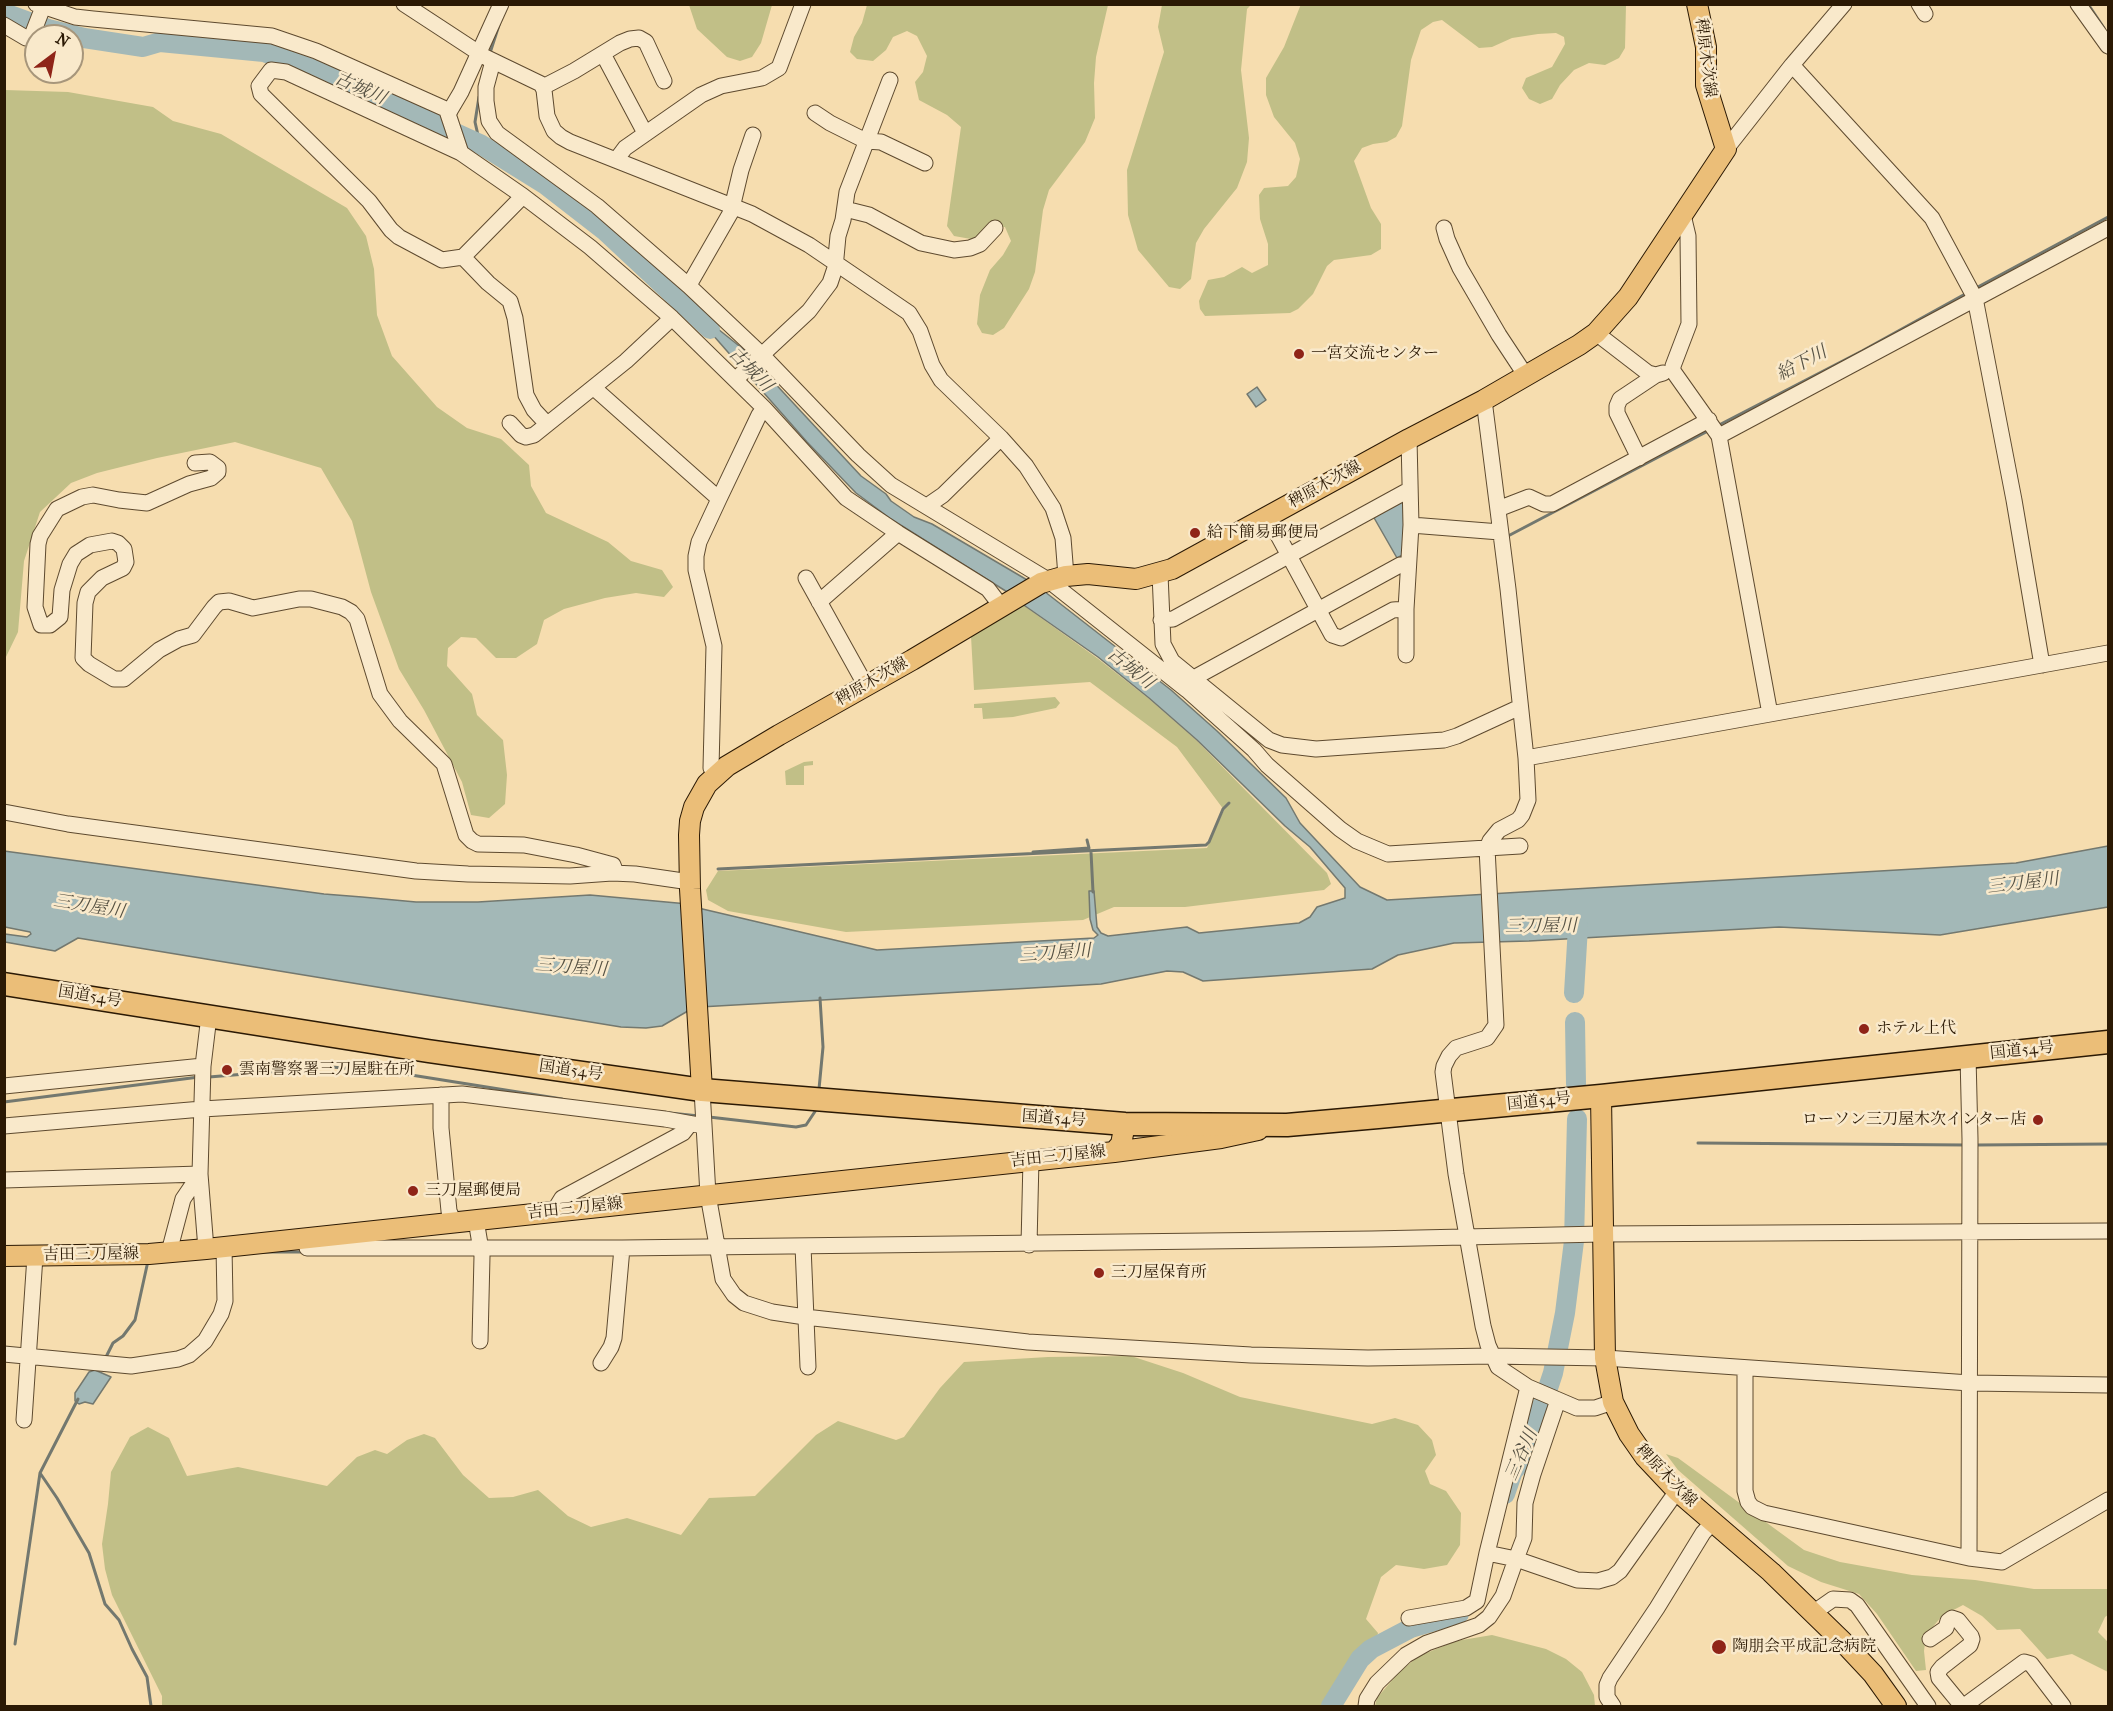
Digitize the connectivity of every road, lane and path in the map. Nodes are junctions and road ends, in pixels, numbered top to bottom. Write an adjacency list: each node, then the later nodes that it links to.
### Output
1 (404, 4): 11 (street)
2 (501, 4): 11 (street)
3 (803, 4): 18 (street)
4 (1697, 4): 21 (main road, 稗原木次線)
5 (1844, 4): 12 (street)
6 (2078, 4): 9 (street)
7 (40, 8): 8 (street); 17 (street)
8 (4, 25)
9 (2109, 46)
10 (603, 54): 14 (street); 15 (street); 18 (street)
11 (487, 58): 15 (street); 17 (street); 34 (street)
12 (1792, 65): 21 (street); 35 (street)
13 (890, 80): 20 (street)
14 (664, 81)
15 (543, 87): 23 (street)
16 (815, 113): 20 (street)
17 (449, 114): 22 (street)
18 (645, 133): 23 (street)
19 (753, 135): 26 (street)
20 (866, 141): 24 (street); 27 (street)
21 (1726, 149): 28 (main road, 稗原木次線)
22 (459, 151): 25 (street); 32 (street)
23 (616, 160): 26 (street)
24 (924, 163)
25 (523, 196): 32 (street); 36 (street)
26 (732, 206): 33 (street); 34 (street)
27 (844, 209): 29 (street); 33 (street)
28 (1683, 215): 37 (main road, 稗原木次線); 39 (street)
29 (995, 228)
30 (1444, 228): 41 (street)
31 (2109, 228): 35 (street)
32 (463, 257): 47 (street)
33 (835, 262): 38 (street); 49 (street)
34 (689, 285): 38 (street)
35 (1972, 293): 48 (street); 73 (street)
36 (672, 318): 42 (street); 43 (street)
37 (1596, 333): 40 (street); 41 (main road, 稗原木次線)
38 (761, 356): 42 (street); 55 (street)
39 (1673, 368): 40 (street); 48 (street)
40 (1656, 375): 51 (street)
41 (1526, 376): 44 (main road, 稗原木次線)
42 (737, 378): 45 (street)
43 (594, 388): 47 (street); 54 (street)
44 (1484, 400): 50 (main road, 稗原木次線); 56 (street)
45 (764, 408): 54 (street); 60 (street)
46 (510, 423): 47 (street)
47 (547, 424)
48 (1714, 427): 51 (street); 77 (street)
49 (1001, 438): 55 (street); 65 (street)
50 (1409, 439): 53 (street); 57 (main road, 稗原木次線)
51 (1640, 458): 56 (street)
52 (195, 463): 83 (street)
53 (1410, 492): 58 (street); 61 (street)
54 (719, 499): 79 (street)
55 (927, 506): 65 (street)
56 (1497, 509): 59 (street)
57 (1268, 517): 61 (street); 63 (main road, 稗原木次線)
58 (1411, 525): 59 (street); 62 (street)
59 (1500, 532): 76 (street)
60 (898, 533): 66 (street); 67 (street)
61 (1288, 556): 69 (street); 70 (street)
62 (1408, 565): 68 (street); 69 (street)
63 (1160, 574): 65 (main road, 稗原木次線); 70 (street)
64 (806, 578): 66 (street)
65 (1052, 580): 67 (main road, 稗原木次線); 82 (street)
66 (819, 602): 75 (street)
67 (1005, 603): 75 (main road, 稗原木次線)
68 (1406, 609): 69 (street); 72 (street)
69 (1317, 610): 74 (street)
70 (1161, 620): 74 (street)
71 (2109, 653): 73 (street)
72 (1406, 655)
73 (2042, 665): 77 (street)
74 (1192, 679): 76 (street)
75 (866, 686): 79 (main road, 稗原木次線)
76 (1520, 707): 78 (street)
77 (1770, 714): 78 (street)
78 (1526, 758): 82 (street)
79 (715, 775): 84 (main road, 稗原木次線)
80 (4, 812): 83 (street)
81 (1520, 846): 82 (street)
82 (1487, 849): 95 (street)
83 (616, 873): 84 (street)
84 (690, 886): 93 (main road, 稗原木次線)
85 (4, 984): 86 (highway, 国道54号)
86 (209, 1016): 89 (street); 93 (highway, 国道54号)
87 (2109, 1042): 88 (highway, 国道54号)
88 (1968, 1056): 92 (highway, 国道54号); 107 (street)
89 (203, 1073): 90 (street); 94 (street)
90 (4, 1086)
91 (441, 1095): 93 (street); 94 (street); 106 (street)
92 (1601, 1096): 95 (highway, 国道54号); 109 (main road, 稗原木次線)
93 (701, 1107): 96 (highway, 国道54号); 103 (street); 104 (street)
94 (202, 1109): 98 (street); 101 (street)
95 (1449, 1111): 97 (highway, 国道54号); 110 (street)
96 (1125, 1124): 97 (highway, 国道54号); 99 (main road, 吉田三刀屋線)
97 (1287, 1125): 99 (main road)
98 (4, 1126)
99 (1114, 1152): 100 (main road, 吉田三刀屋線)
100 (1031, 1159): 103 (main road, 吉田三刀屋線); 112 (street)
101 (200, 1174): 102 (street); 114 (street); 118 (street)
102 (4, 1180)
103 (708, 1195): 104 (main road, 吉田三刀屋線); 117 (street)
104 (554, 1211): 105 (main road, 吉田三刀屋線)
105 (476, 1220): 106 (main road, 吉田三刀屋線); 115 (street)
106 (454, 1222): 111 (main road, 吉田三刀屋線)
107 (1970, 1231): 108 (street); 109 (street); 130 (street)
108 (2109, 1231)
109 (1602, 1234): 110 (street); 126 (main road, 稗原木次線)
110 (1468, 1236): 112 (street); 124 (street)
111 (308, 1238): 114 (main road, 吉田三刀屋線); 115 (street)
112 (1029, 1244): 113 (street)
113 (803, 1246): 117 (street); 121 (street)
114 (215, 1248): 118 (main road, 吉田三刀屋線); 125 (street)
115 (480, 1248): 116 (street); 122 (street)
116 (622, 1248): 117 (street); 127 (street)
117 (718, 1250): 121 (street)
118 (169, 1252): 120 (main road, 吉田三刀屋線)
119 (4, 1256): 120 (main road, 吉田三刀屋線)
120 (35, 1256): 125 (street)
121 (805, 1317): 124 (street); 128 (street)
122 (480, 1341)
123 (4, 1354): 125 (street)
124 (1493, 1356): 126 (street); 132 (street)
125 (29, 1357): 135 (street)
126 (1605, 1358): 129 (street); 134 (main road, 稗原木次線)
127 (601, 1363)
128 (808, 1367)
129 (1745, 1369): 130 (street); 140 (street)
130 (1970, 1383): 131 (street); 140 (street)
131 (2109, 1385)
132 (1528, 1387): 133 (street); 139 (street)
133 (1558, 1400): 134 (street); 141 (street)
134 (1613, 1402): 136 (main road, 稗原木次線)
135 (24, 1420)
136 (1677, 1491): 138 (main road, 稗原木次線); 141 (street)
137 (2109, 1500): 140 (street)
138 (1713, 1522): 142 (main road, 稗原木次線); 146 (street)
139 (1491, 1554): 141 (street); 143 (street)
140 (1969, 1558)
141 (1516, 1559): 145 (street)
142 (1813, 1613): 147 (main road, 稗原木次線); 148 (street)
143 (1409, 1618)
144 (1930, 1639): 149 (street)
145 (1366, 1707)
146 (1613, 1707)
147 (1896, 1707)
148 (1928, 1707)
149 (1963, 1707): 150 (street)
150 (2063, 1707)

